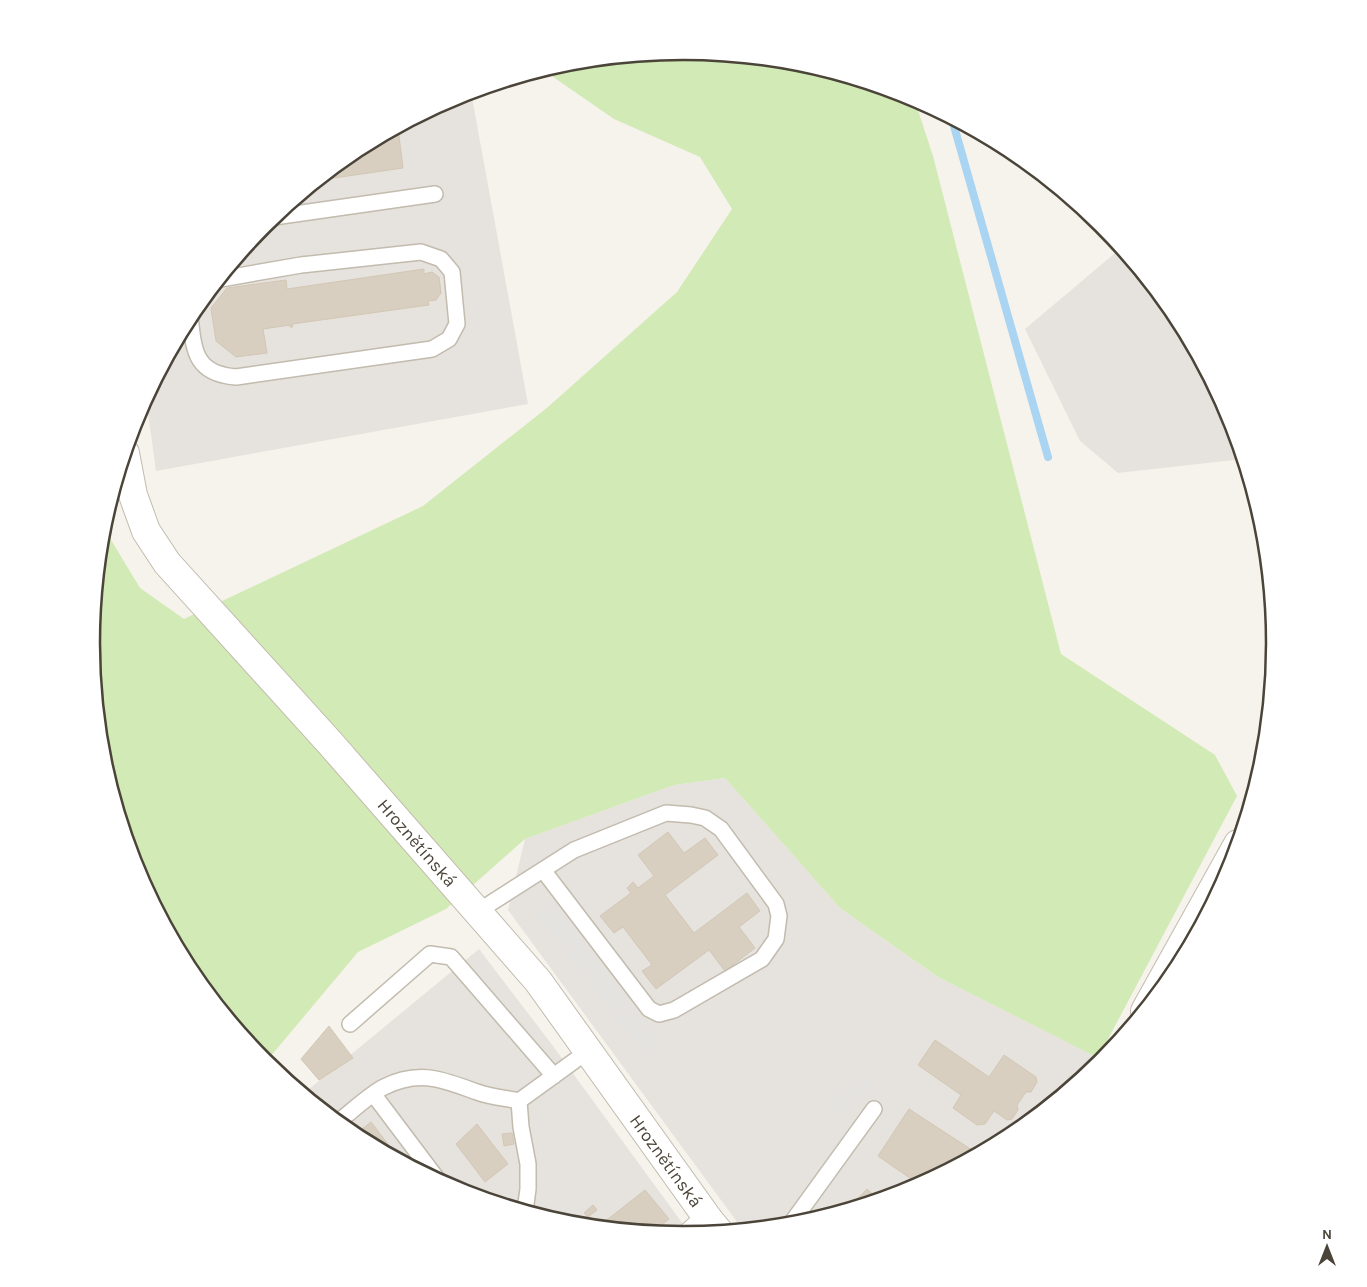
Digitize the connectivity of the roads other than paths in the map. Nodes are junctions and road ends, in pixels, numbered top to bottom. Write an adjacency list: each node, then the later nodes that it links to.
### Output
1 (435, 194): 2 (lane)
2 (288, 215)
3 (231, 276): 4 (lane)
4 (192, 330)
5 (128, 467): 8 (street, Hroznětínská)
6 (543, 870): 6 (lane); 8 (lane)
7 (1213, 889): 9 (street)
8 (477, 912): 11 (street, Hroznětínská)
9 (1169, 968)
10 (350, 1024): 12 (lane)
11 (588, 1051): 12 (lane); 20 (street, Hroznětínská)
12 (554, 1076): 14 (lane)
13 (374, 1095): 14 (lane); 16 (lane); 17 (lane)
14 (519, 1101): 18 (lane)
15 (874, 1109): 19 (lane)
16 (344, 1118)
17 (430, 1169)
18 (526, 1205)
19 (796, 1216)
20 (705, 1226)

